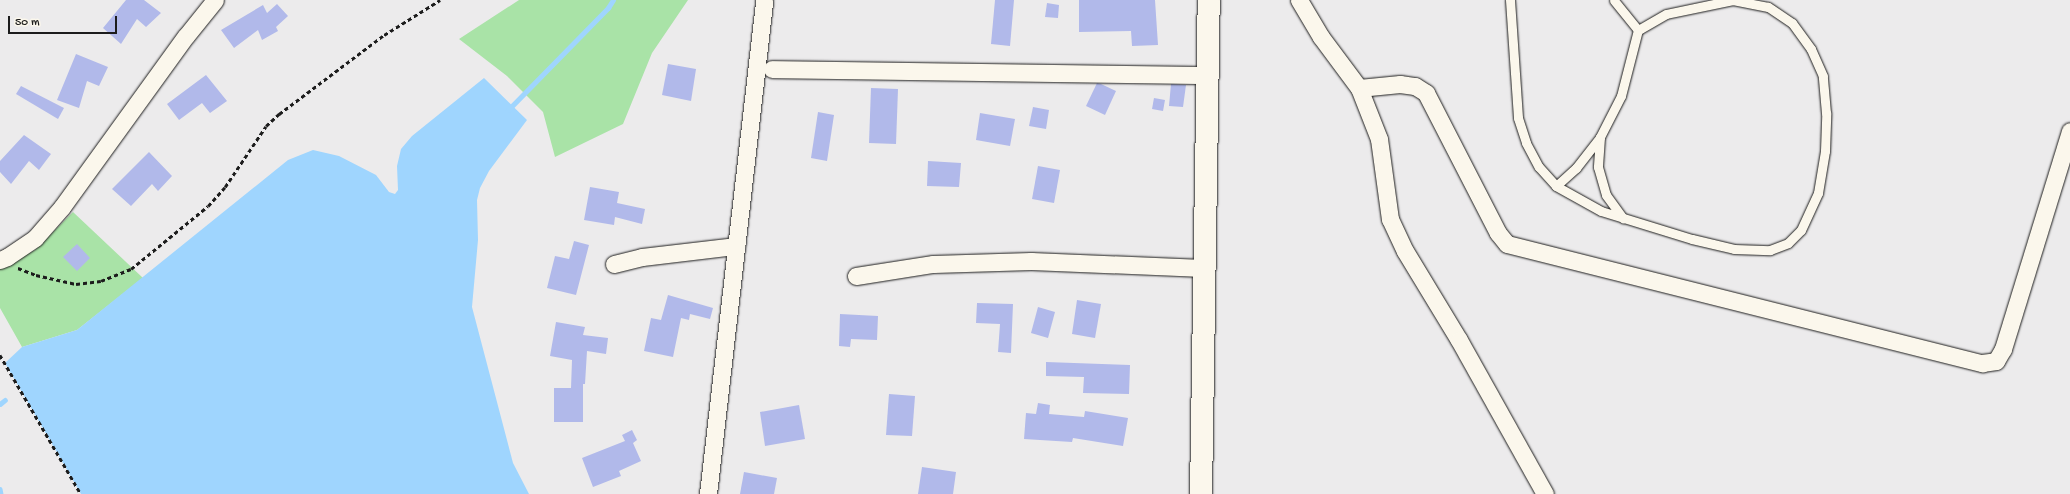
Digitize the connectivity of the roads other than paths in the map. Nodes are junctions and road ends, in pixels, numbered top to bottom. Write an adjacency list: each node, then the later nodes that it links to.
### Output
1 (215, 0): 16 (street)
2 (764, 0): 15 (street)
3 (1208, 0): 9 (main road)
4 (1299, 0): 10 (street)
5 (1510, 0): 13 (lane)
6 (1614, 0): 7 (lane)
7 (1638, 30): 12 (lane); 14 (lane)
8 (772, 68): 9 (street)
9 (1208, 74): 18 (main road)
10 (1359, 88): 11 (street); 22 (street)
11 (2070, 131)
12 (1600, 137): 13 (lane); 14 (lane)
13 (1556, 186): 14 (lane)
14 (1623, 218)
15 (736, 246): 17 (street); 20 (street)
16 (7, 263)
17 (614, 264)
18 (1203, 268): 19 (street); 21 (main road)
19 (856, 276)
20 (708, 494)
21 (1202, 494)
22 (1545, 494)

